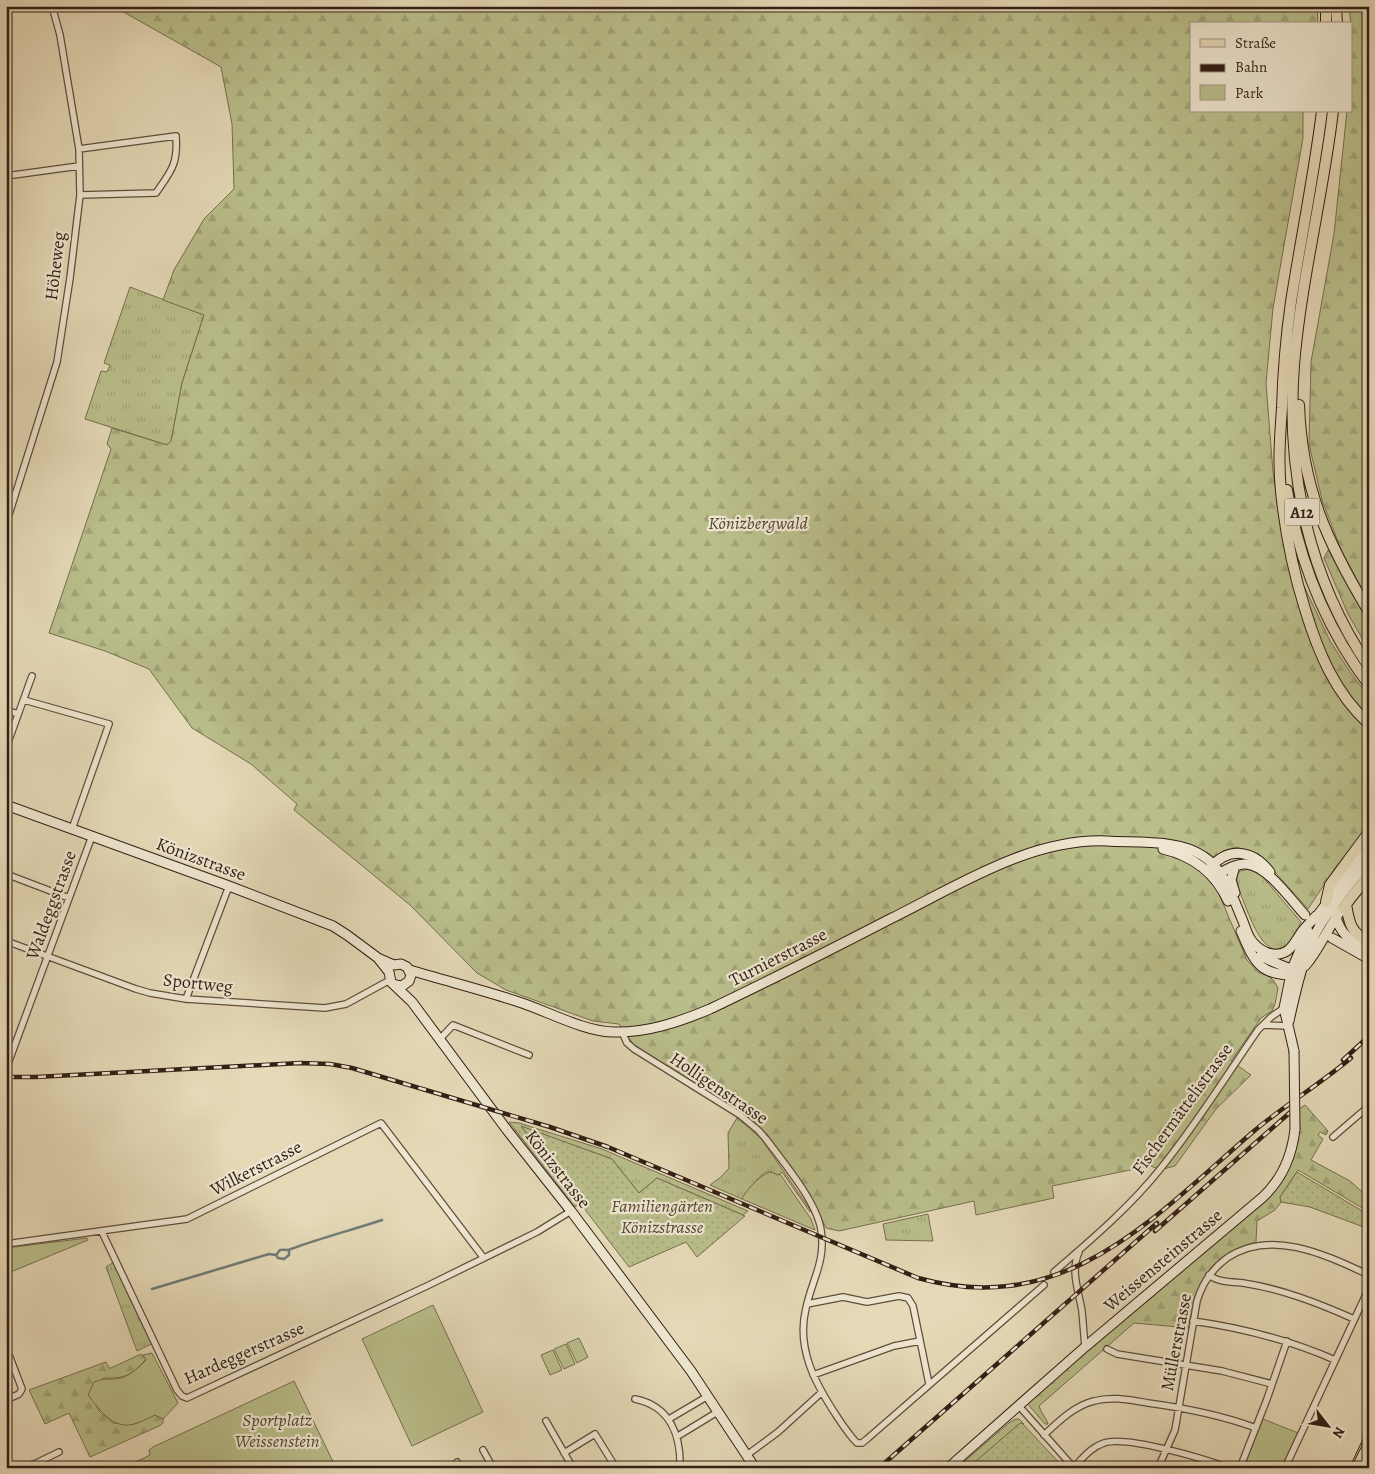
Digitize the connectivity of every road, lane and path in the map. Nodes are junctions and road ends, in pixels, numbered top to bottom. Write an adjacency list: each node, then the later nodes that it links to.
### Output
1 (52, 6): 8 (street, Höheweg)
2 (1326, 6): 4 (highway)
3 (1336, 6): 5 (highway)
4 (1326, 22)
5 (1337, 22)
6 (1322, 112): 13 (highway, A12)
7 (1333, 112): 12 (highway, A12)
8 (79, 149): 9 (street, Höheweg); 11 (street)
9 (79, 166): 10 (street); 11 (street, Höheweg)
10 (6, 176)
11 (80, 195): 14 (street, Höheweg)
12 (1296, 344): 15 (highway); 16 (highway, A12)
13 (1282, 404): 18 (highway, A12); 22 (highway)
14 (6, 524)
15 (1369, 612)
16 (1369, 667)
17 (32, 676): 19 (street)
18 (1369, 685)
19 (24, 700): 21 (street); 25 (street)
20 (6, 710): 21 (street)
21 (18, 714): 23 (street)
22 (1369, 724)
23 (6, 748)
24 (6, 805): 25 (main road, Könizstrasse)
25 (72, 829): 27 (main road, Könizstrasse)
26 (1369, 832): 37 (highway)
27 (92, 836): 34 (main road, Könizstrasse); 36 (street, Waldeggstrasse)
28 (1369, 847): 37 (main road, Weissensteinstrasse)
29 (1369, 860): 37 (main road, Weissensteinstrasse)
30 (1235, 866): 31 (main road); 35 (main road); 38 (main road, Turnierstrasse)
31 (1213, 871): 35 (main road); 38 (main road, Turnierstrasse); 49 (main road, Turnierstrasse); 57 (main road, Turnierstrasse)
32 (6, 874): 36 (street)
33 (1369, 875): 37 (highway)
34 (229, 886): 50 (main road, Könizstrasse); 52 (street)
35 (1280, 887): 39 (main road)
36 (69, 898): 46 (street, Waldeggstrasse)
37 (1337, 907): 40 (main road, Weissensteinstrasse); 44 (highway); 45 (main road); 48 (main road, Weissensteinstrasse)
38 (1239, 913): 42 (main road, Turnierstrasse)
39 (1305, 915)
40 (1316, 916): 42 (main road); 49 (main road, Weissensteinstrasse)
41 (1332, 938): 47 (main road)
42 (1250, 939): 49 (main road, Turnierstrasse)
43 (6, 941): 46 (street, Sportweg)
44 (1369, 942)
45 (1369, 948)
46 (48, 957): 52 (street, Sportweg); 60 (street, Waldeggstrasse)
47 (1369, 959)
48 (1302, 971): 49 (main road, Turnierstrasse); 56 (main road, Weissensteinstrasse)
49 (1291, 972): 54 (main road, Weissensteinstrasse)
50 (392, 976): 51 (main road); 51 (main road, Könizstrasse); 52 (street, Sportweg); 53 (main road, Könizstrasse)
51 (409, 977): 53 (main road, Könizstrasse); 57 (main road, Turnierstrasse)
52 (186, 999)
53 (412, 1002): 58 (main road, Könizstrasse)
54 (1284, 1008): 55 (street, Fischermättelistrasse); 56 (main road, Weissensteinstrasse)
55 (1263, 1025): 56 (street); 68 (street, Fischermättelistrasse)
56 (1288, 1026): 81 (main road, Weissensteinstrasse, bridge)
57 (622, 1032): 75 (street, Holligenstrasse)
58 (439, 1040): 59 (street); 63 (main road, Könizstrasse)
59 (529, 1055)
60 (6, 1069)
61 (1369, 1106): 62 (street)
62 (1333, 1137)
63 (571, 1211): 69 (street, Hardeggerstrasse); 89 (main road, Könizstrasse)
64 (140, 1226): 65 (street, Wilkerstrasse); 66 (street); 69 (street, Wilkerstrasse)
65 (102, 1232): 67 (street, Wilkerstrasse); 69 (street, Hardeggerstrasse)
66 (145, 1232)
67 (6, 1244)
68 (1080, 1250): 70 (street, Fischermättelistrasse); 81 (street)
69 (483, 1257)
70 (1054, 1272)
71 (1209, 1275): 72 (street, Müllerstrasse); 76 (street); 77 (street, Müllerstrasse)
72 (1369, 1275)
73 (1044, 1285): 86 (street)
74 (1369, 1288): 76 (street)
75 (807, 1304): 78 (street); 85 (street, Holligenstrasse)
76 (1354, 1319): 83 (street)
77 (1193, 1322): 79 (street); 84 (street, Müllerstrasse)
78 (920, 1341): 85 (street); 86 (street)
79 (1286, 1341): 83 (street); 87 (street)
80 (6, 1347): 91 (street)
81 (1085, 1347): 92 (main road, Weissensteinstrasse)
82 (1107, 1349): 84 (street)
83 (1335, 1360): 117 (street)
84 (1186, 1365): 87 (street); 93 (street, Müllerstrasse)
85 (813, 1375): 88 (street, Holligenstrasse)
86 (929, 1384): 88 (street, Holligenstrasse)
87 (1272, 1384): 97 (street)
88 (822, 1392): 105 (street)
89 (708, 1396): 94 (main road, Könizstrasse); 95 (street)
90 (635, 1399): 95 (street)
91 (6, 1400)
92 (1019, 1406): 98 (street); 113 (main road, Weissensteinstrasse)
93 (1179, 1408): 97 (street); 98 (street); 102 (street, Müllerstrasse)
94 (719, 1411): 99 (street); 105 (main road, Könizstrasse)
95 (669, 1419): 99 (street)
96 (546, 1421): 104 (street)
97 (1256, 1428): 116 (street)
98 (1044, 1435): 106 (street)
99 (678, 1436): 111 (street)
100 (1369, 1438): 118 (main road)
101 (483, 1450): 108 (street)
102 (1167, 1450): 106 (street); 114 (street, Müllerstrasse); 115 (street)
103 (59, 1452): 107 (street)
104 (564, 1453): 109 (street); 110 (street)
105 (747, 1455): 112 (main road, Könizstrasse)
106 (1074, 1467)
107 (26, 1468)
108 (493, 1468)
109 (573, 1468)
110 (616, 1468)
111 (680, 1468)
112 (755, 1468)
113 (948, 1468)
114 (1158, 1468)
115 (1229, 1468)
116 (1240, 1468)
117 (1285, 1468)
118 (1355, 1468)

